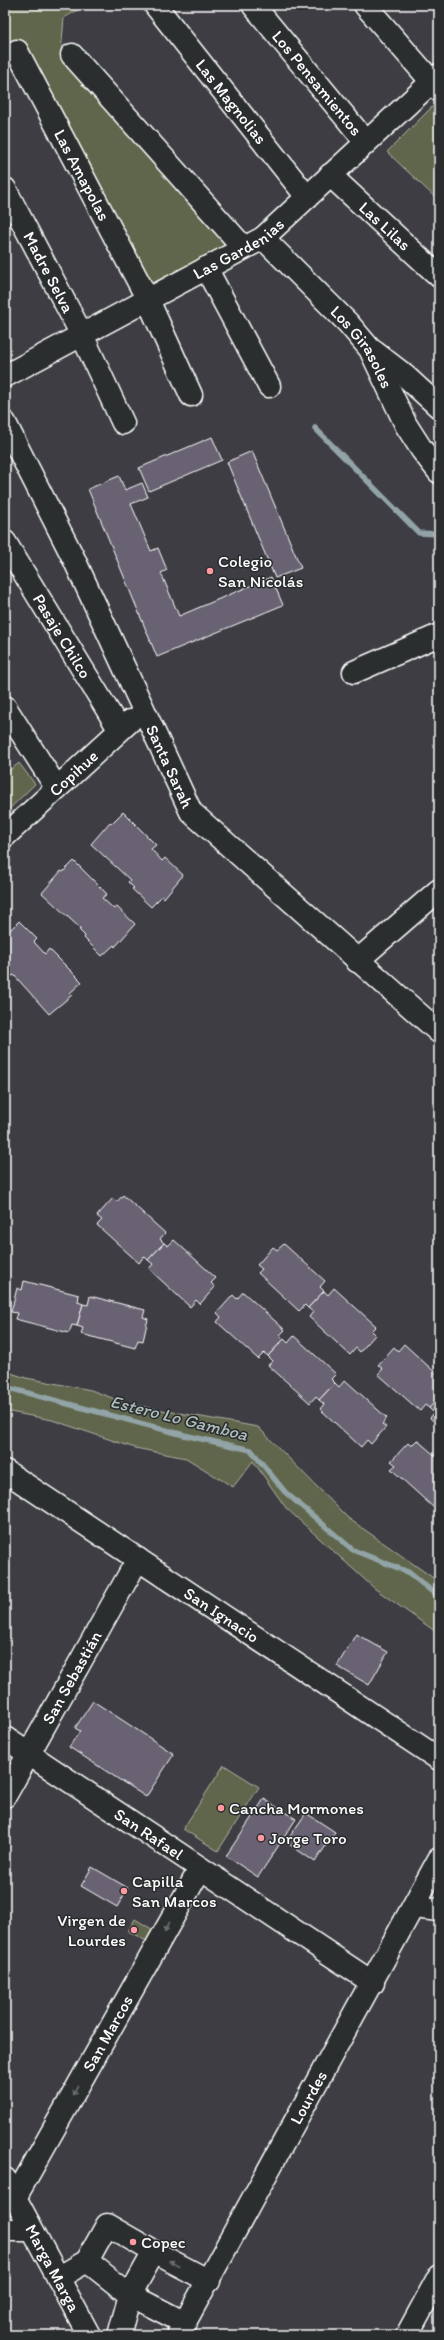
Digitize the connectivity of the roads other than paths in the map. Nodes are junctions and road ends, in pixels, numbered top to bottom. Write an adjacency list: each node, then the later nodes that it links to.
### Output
1 (155, 5): 10 (street, Las Magnolias)
2 (253, 5): 7 (street, Los Pensamientos)
3 (365, 5): 6 (street)
4 (17, 51): 15 (street, Las Amapolas)
5 (72, 55): 12 (street)
6 (436, 82): 7 (street, Las Gardenias)
7 (366, 142): 8 (street, Las Gardenias)
8 (330, 176): 10 (street, Las Gardenias); 14 (street, Las Lilas)
9 (5, 189): 16 (street, Madre Selva)
10 (307, 197): 11 (street, Las Gardenias)
11 (263, 238): 12 (street, Las Gardenias); 17 (street, Los Girasoles)
12 (244, 248): 13 (street, Las Gardenias)
13 (206, 268): 15 (street, Las Gardenias); 19 (street)
14 (439, 276)
15 (148, 300): 16 (street, Las Gardenias); 20 (street, Las Amapolas)
16 (82, 335): 18 (street, Las Gardenias); 23 (street, Madre Selva)
17 (370, 349): 21 (street); 24 (street, Los Girasoles)
18 (5, 376)
19 (269, 386)
20 (191, 395)
21 (439, 407)
22 (5, 423): 29 (street, Santa Sarah)
23 (123, 423)
24 (439, 472)
25 (5, 542): 30 (street, Pasaje Chilco)
26 (439, 635): 27 (street)
27 (354, 672)
28 (5, 707): 31 (street)
29 (144, 711): 30 (street, Copihue); 34 (street, Santa Sarah)
30 (119, 729): 31 (street, Copihue)
31 (56, 787): 32 (street, Copihue)
32 (5, 836)
33 (439, 890): 34 (street)
34 (356, 960): 35 (street, Santa Sarah)
35 (439, 1032)
36 (5, 1470): 37 (street, San Ignacio)
37 (138, 1559): 39 (street, San Sebastián); 40 (street, San Ignacio)
38 (5, 1738): 39 (street, San Rafael)
39 (29, 1753): 41 (street, San Sebastián); 43 (street, San Rafael)
40 (439, 1759)
41 (5, 1796)
42 (439, 1859): 44 (street, Lourdes)
43 (200, 1869): 46 (street, San Rafael); 48 (street, San Marcos, one-way to 48)
44 (414, 1907): 45 (street); 46 (street, Lourdes)
45 (439, 1910)
46 (373, 1983): 55 (street, Lourdes)
47 (5, 2179): 48 (street, Marga Marga)
48 (16, 2198): 50 (street, Marga Marga)
49 (5, 2230): 50 (street)
50 (31, 2230): 54 (street, Marga Marga)
51 (154, 2252): 52 (street); 55 (street, one-way to 51); 56 (street)
52 (87, 2261): 54 (street); 56 (street)
53 (439, 2276): 60 (street)
54 (58, 2278): 58 (street, Marga Marga)
55 (209, 2281): 57 (street, Lourdes)
56 (130, 2295): 57 (street); 59 (street)
57 (182, 2329)
58 (89, 2335)
59 (119, 2335)
60 (407, 2335)

